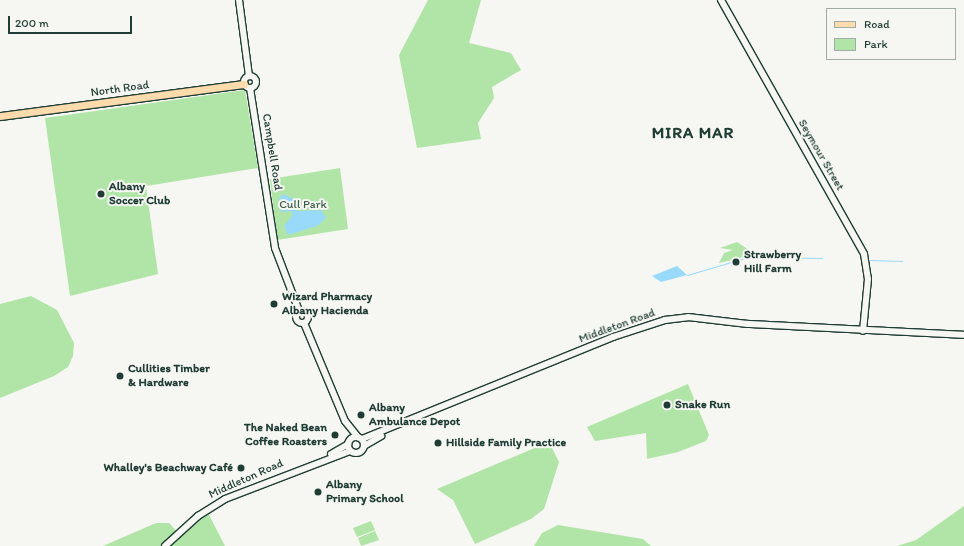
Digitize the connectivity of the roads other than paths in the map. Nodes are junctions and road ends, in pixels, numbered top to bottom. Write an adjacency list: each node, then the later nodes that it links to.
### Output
1 (239, 0): 3 (main road)
2 (721, 0): 7 (main road, Seymour Street)
3 (249, 76): 4 (main road); 5 (main road, Campbell Road)
4 (244, 84): 5 (main road); 6 (main road, North Road)
5 (250, 88): 9 (main road, Campbell Road)
6 (0, 116)
7 (863, 331): 8 (main road, Middleton Road); 10 (main road, Middleton Road)
8 (964, 335)
9 (345, 421): 11 (main road); 12 (main road)
10 (389, 431): 11 (main road, Middleton Road); 13 (main road, Middleton Road)
11 (360, 438): 12 (main road, Middleton Road); 13 (main road)
12 (349, 441): 14 (main road); 15 (main road, Middleton Road)
13 (364, 446): 14 (main road, Middleton Road)
14 (350, 451): 15 (main road, Middleton Road)
15 (325, 457): 16 (main road, Middleton Road)
16 (165, 546)

